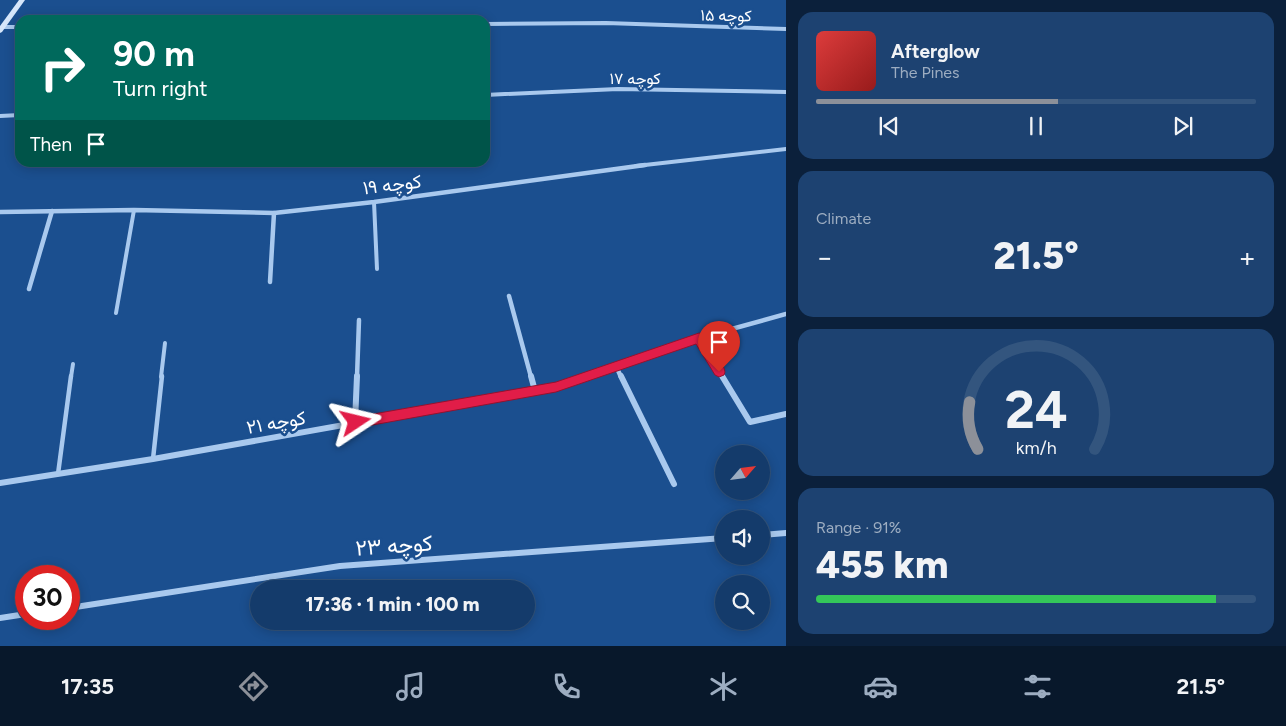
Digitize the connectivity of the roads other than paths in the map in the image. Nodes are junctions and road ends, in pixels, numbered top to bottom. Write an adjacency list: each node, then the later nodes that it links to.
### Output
1 (22, 0): 4 (street)
2 (490, 24): 5 (street, کوچه ۱۵)
3 (15, 28): 4 (street)
4 (1, 29)
5 (786, 29)
6 (786, 92): 7 (street, کوچه ۱۷)
7 (490, 95)
8 (15, 115): 9 (street)
9 (0, 116)
10 (786, 149): 11 (street, کوچه ۱۹)
11 (374, 202): 15 (street, کوچه ۱۹); 16 (lane)
12 (134, 210): 13 (street, کوچه ۱۹); 15 (street, کوچه ۱۹); 20 (lane)
13 (52, 211): 14 (street, کوچه ۱۹); 18 (street)
14 (0, 212)
15 (274, 213): 17 (street)
16 (377, 269)
17 (270, 282)
18 (29, 288)
19 (509, 296): 27 (street)
20 (116, 313)
21 (786, 314): 23 (street, کوچه ۲۱)
22 (359, 320): 29 (street)
23 (699, 338): 26 (street, کوچه ۲۱); 28 (street)
24 (165, 342): 30 (lane)
25 (73, 364): 31 (lane)
26 (616, 366): 27 (street, کوچه ۲۱); 33 (street)
27 (535, 391): 29 (street, کوچه ۲۱)
28 (786, 414)
29 (356, 422): 30 (street, کوچه ۲۱)
30 (153, 459): 31 (street, کوچه ۲۱)
31 (58, 474): 32 (street, کوچه ۲۱)
32 (0, 483)
33 (674, 484)
34 (786, 533): 35 (street)
35 (770, 534)
36 (715, 539): 37 (street, کوچه ۲۳)
37 (80, 606)
38 (15, 616): 39 (street)
39 (0, 618)

